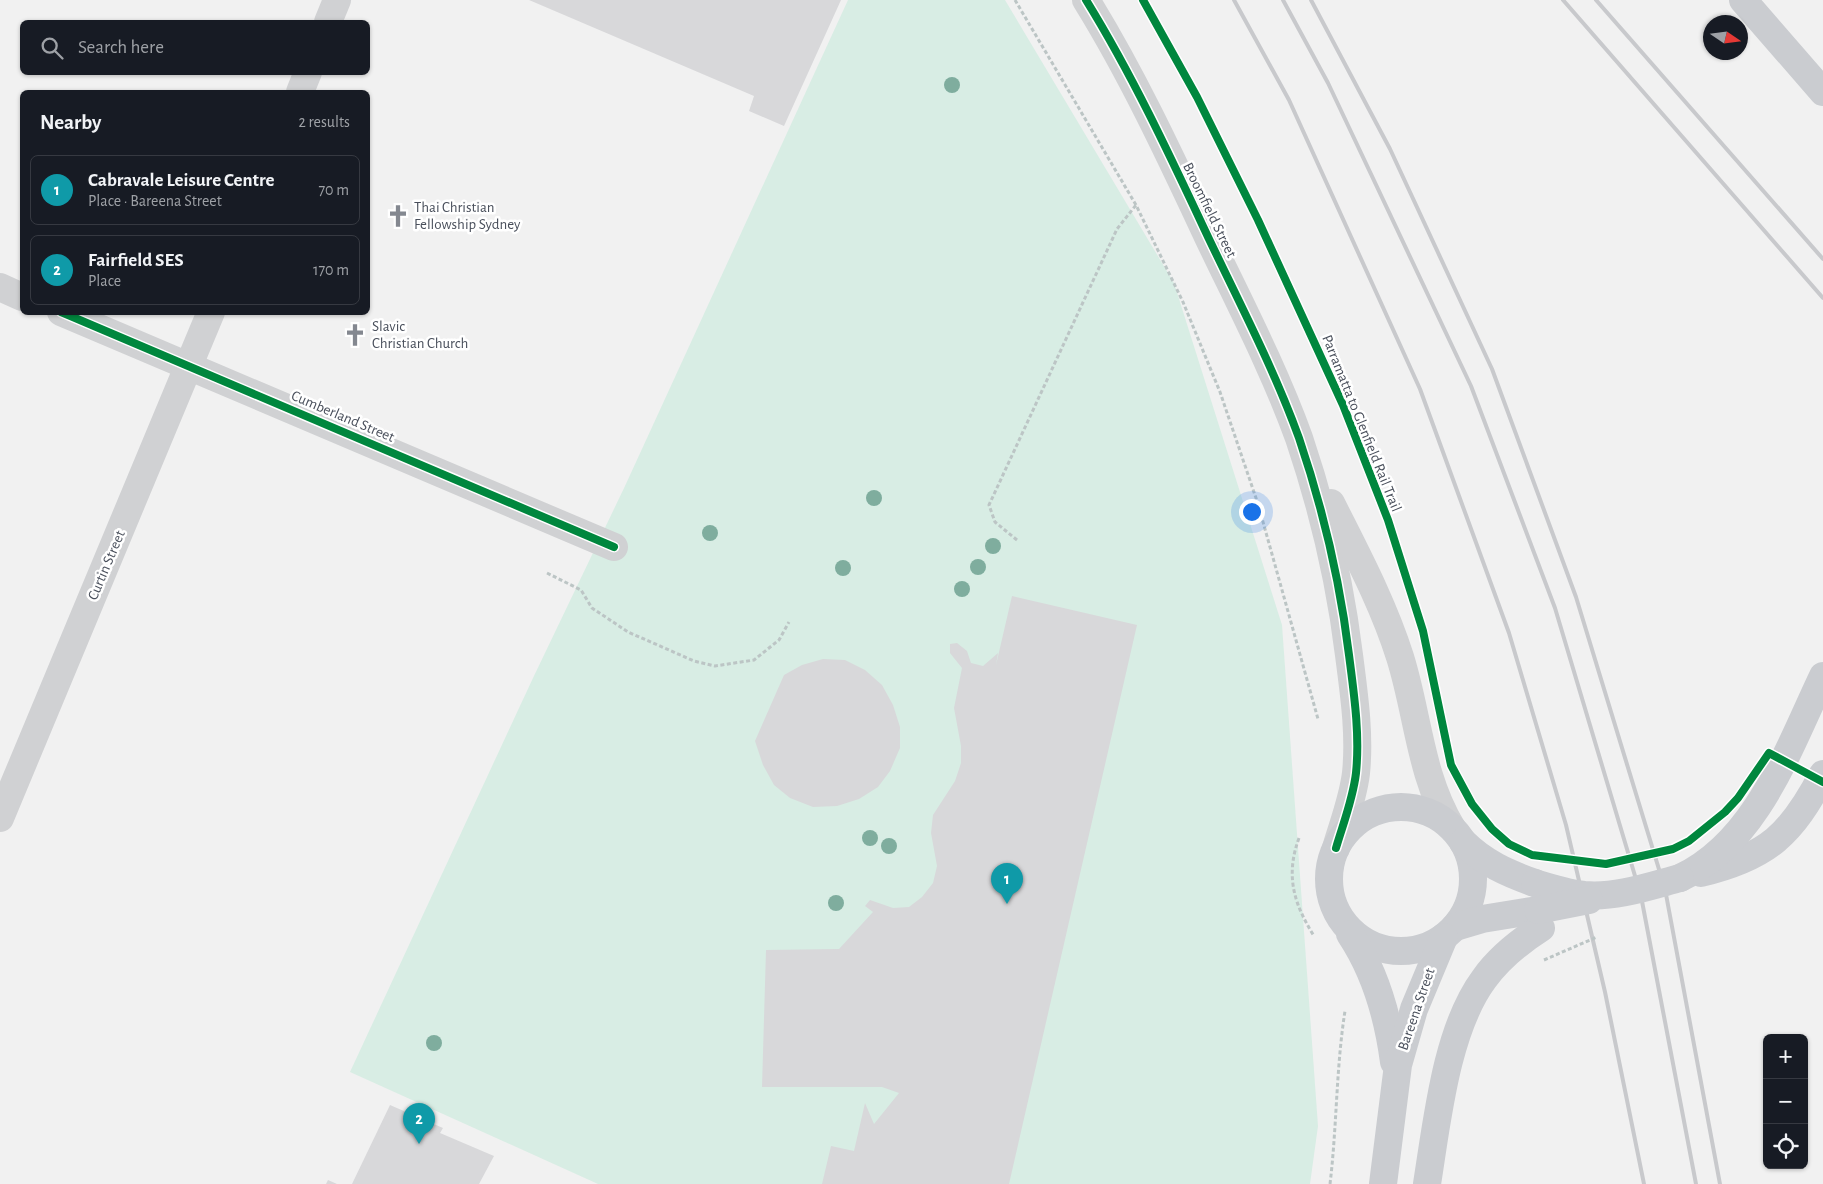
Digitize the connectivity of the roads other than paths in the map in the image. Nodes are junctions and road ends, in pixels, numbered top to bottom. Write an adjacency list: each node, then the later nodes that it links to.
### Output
1 (337, 0): 4 (street)
2 (1086, 0): 13 (street, Broomfield Street)
3 (1743, 0): 7 (main road)
4 (329, 20)
5 (307, 75): 6 (street)
6 (301, 90)
7 (1823, 92)
8 (0, 287): 9 (street)
9 (20, 296)
10 (67, 315): 12 (street, Cumberland Street)
11 (210, 315): 12 (street, Curtin Street)
12 (190, 366): 14 (street, Cumberland Street); 18 (street, Curtin Street)
13 (1298, 437): 19 (street); 20 (street)
14 (614, 547)
15 (1823, 676): 16 (main road)
16 (1814, 708): 21 (main road)
17 (1823, 774): 21 (main road)
18 (0, 818)
19 (1457, 835): 20 (main road); 22 (main road, bridge); 25 (main road)
20 (1336, 848): 24 (main road)
21 (1680, 878): 22 (main road, bridge)
22 (1602, 897): 23 (main road, bridge)
23 (1539, 919): 25 (main road); 28 (main road)
24 (1344, 924): 25 (main road); 26 (main road, Bareena Street)
25 (1450, 932): 26 (main road, Bareena Street)
26 (1394, 1083): 27 (main road, Bareena Street)
27 (1383, 1184)
28 (1427, 1184)

